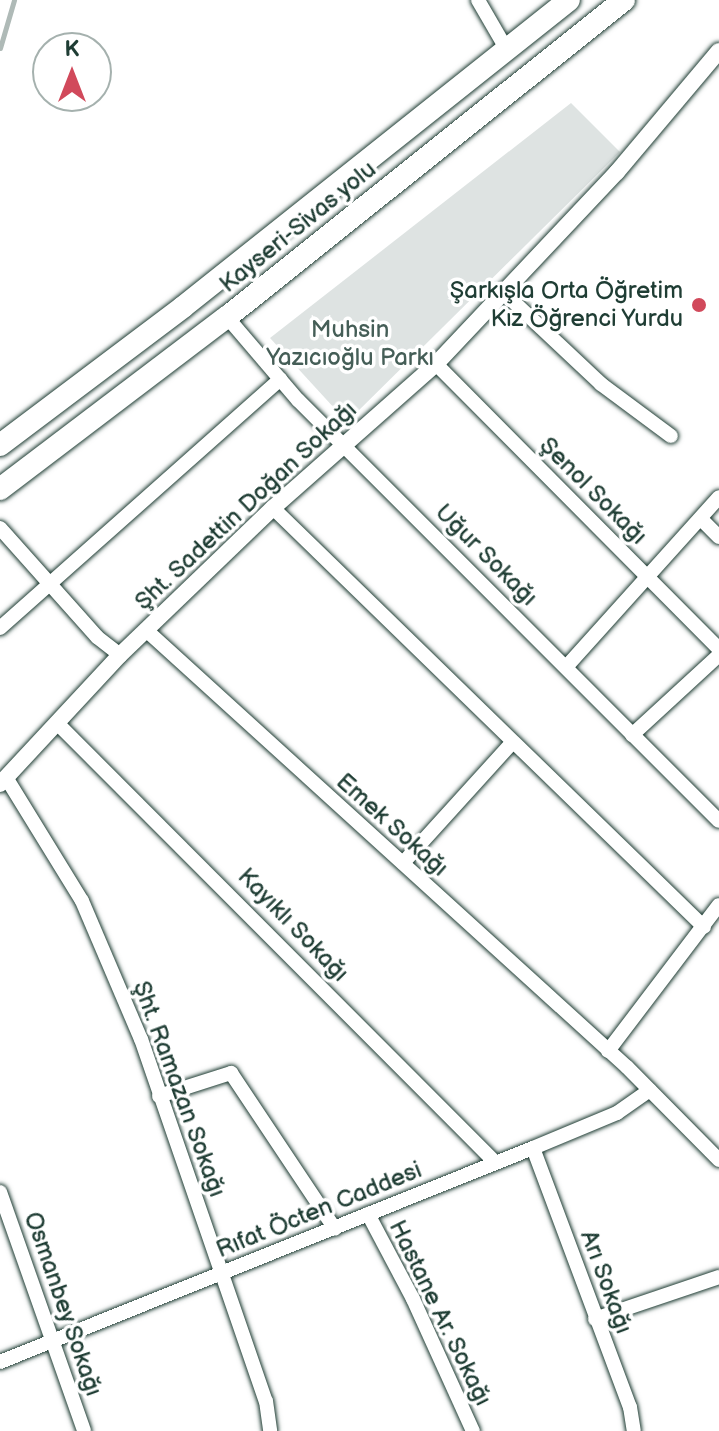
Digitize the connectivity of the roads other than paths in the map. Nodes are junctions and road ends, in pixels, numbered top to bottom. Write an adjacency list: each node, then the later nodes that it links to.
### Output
1 (478, 0): 4 (street)
2 (569, 0): 4 (highway, Kayseri-Sivas yolu)
3 (624, 0): 7 (highway, Kayseri-Sivas yolu)
4 (507, 50): 11 (highway, Kayseri-Sivas yolu)
5 (719, 51): 6 (street, Şht. Sadettin Doğan Sokağı)
6 (502, 291): 8 (street, Şht. Sadettin Doğan Sokağı); 10 (street)
7 (227, 317): 9 (street, Uğur Sokağı); 13 (highway, Kayseri-Sivas yolu)
8 (436, 364): 12 (street, Şht. Sadettin Doğan Sokağı); 19 (street, Şenol Sokağı)
9 (280, 379): 12 (street, Uğur Sokağı); 20 (street)
10 (671, 436)
11 (0, 445)
12 (345, 446): 15 (street, Şht. Sadettin Doğan Sokağı); 26 (street, Uğur Sokağı)
13 (0, 489)
14 (719, 497): 16 (street)
15 (273, 508): 22 (street, Şht. Sadettin Doğan Sokağı); 29 (street)
16 (702, 520): 18 (street); 19 (street)
17 (0, 528): 20 (street)
18 (719, 537)
19 (650, 578): 23 (street, Şenol Sokağı); 26 (street)
20 (50, 584): 21 (street); 24 (street)
21 (0, 628)
22 (146, 630): 24 (street, Şht. Sadettin Doğan Sokağı); 32 (street, Emek Sokağı)
23 (719, 649)
24 (120, 655): 27 (street, Şht. Sadettin Doğan Sokağı)
25 (719, 655): 28 (street)
26 (567, 666): 28 (street, Uğur Sokağı)
27 (57, 723): 30 (street, Şht. Sadettin Doğan Sokağı); 40 (street, Kayıklı Sokağı)
28 (632, 735): 31 (street, Uğur Sokağı)
29 (511, 744): 32 (street); 34 (street)
30 (3, 782): 37 (street, Şht. Ramazan Sokağı)
31 (719, 821)
32 (403, 863): 35 (street, Emek Sokağı)
33 (719, 905): 34 (street)
34 (704, 927): 35 (street)
35 (608, 1051): 36 (street, Emek Sokağı)
36 (650, 1090): 38 (street, Rıfat Öcten Caddesi); 39 (street, Emek Sokağı)
37 (159, 1096): 43 (street); 44 (street, Şht. Ramazan Sokağı)
38 (533, 1148): 40 (street, Rıfat Öcten Caddesi); 46 (street, Arı Sokağı)
39 (718, 1153)
40 (495, 1162): 42 (street, Rıfat Öcten Caddesi)
41 (0, 1192): 47 (street, Osmanbey Sokağı)
42 (368, 1214): 43 (street, Rıfat Öcten Caddesi); 51 (street, Hastane Ar. Sokağı)
43 (335, 1229): 44 (street, Rıfat Öcten Caddesi)
44 (224, 1274): 47 (street, Rıfat Öcten Caddesi); 50 (street, Şht. Ramazan Sokağı)
45 (719, 1277): 46 (street)
46 (595, 1319): 52 (street, Arı Sokağı)
47 (52, 1338): 48 (street, Rıfat Öcten Caddesi); 49 (street, Osmanbey Sokağı)
48 (0, 1362)
49 (84, 1431)
50 (270, 1431)
51 (473, 1431)
52 (634, 1431)

